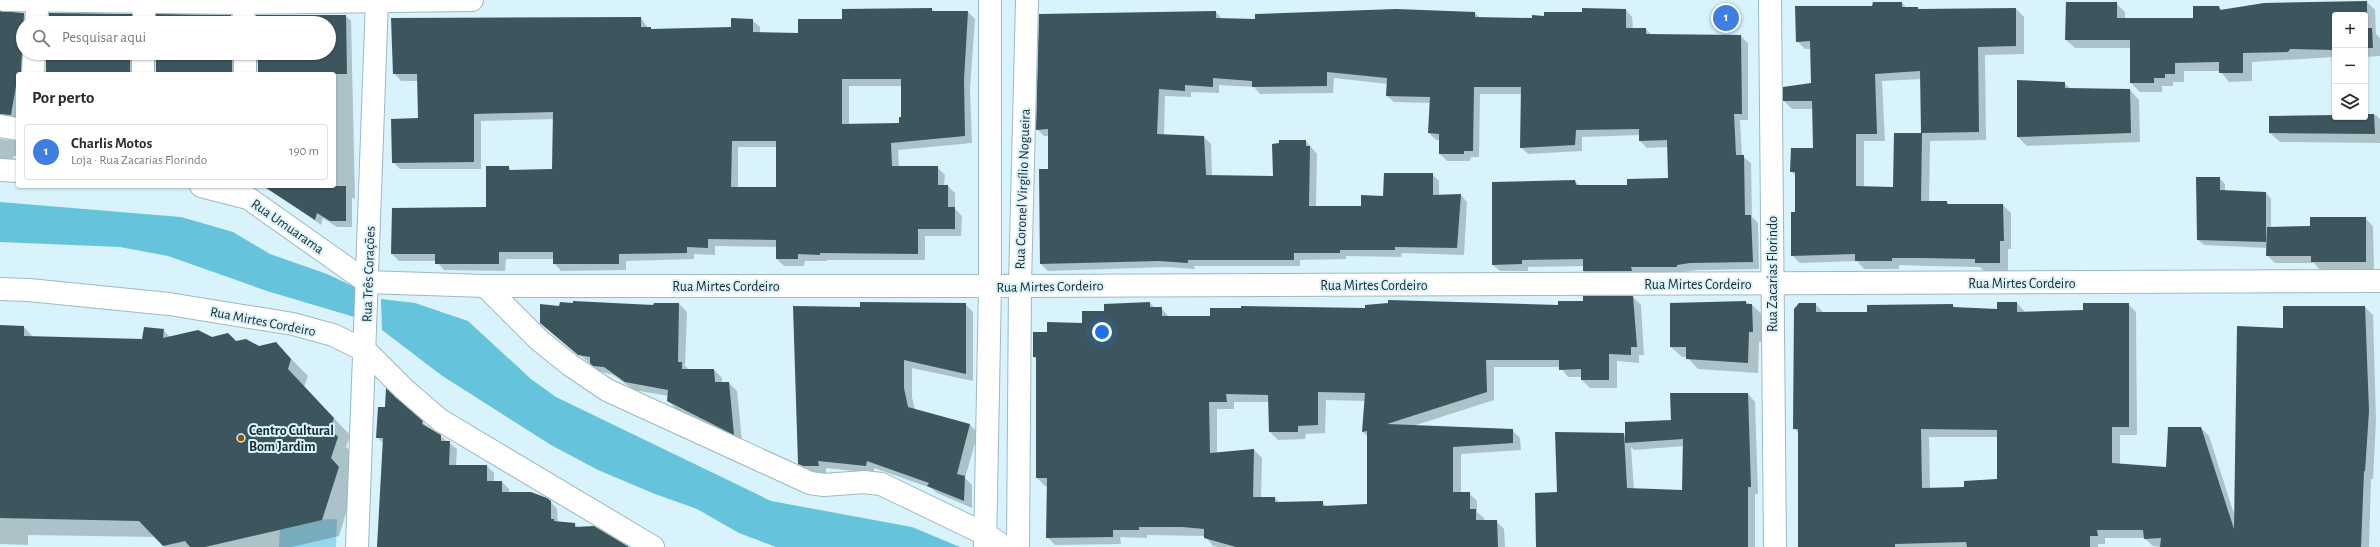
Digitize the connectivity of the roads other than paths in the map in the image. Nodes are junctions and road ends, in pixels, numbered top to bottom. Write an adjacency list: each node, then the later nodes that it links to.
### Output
1 (4, 0): 2 (street)
2 (38, 0): 8 (street); 10 (street)
3 (472, 0): 7 (street)
4 (990, 0): 28 (street)
5 (1027, 0): 26 (street, Rua Coronel Virgílio Nogueira)
6 (1770, 0): 25 (street, Rua Zacarias Florindo)
7 (378, 1): 9 (street); 24 (street, Rua Três Corações)
8 (144, 8): 9 (street)
9 (244, 9)
10 (37, 16)
11 (34, 60): 14 (street)
12 (143, 60): 15 (street)
13 (244, 60): 16 (street)
14 (33, 72)
15 (143, 72)
16 (245, 72)
17 (0, 126): 18 (street)
18 (16, 129)
19 (0, 170): 20 (street)
20 (16, 171)
21 (217, 188): 22 (street, Rua Umuarama)
22 (248, 192): 24 (street, Rua Umuarama)
23 (2380, 281): 25 (street, Rua Mirtes Cordeiro)
24 (367, 282): 27 (street, Rua Mirtes Cordeiro); 30 (street, Rua Três Corações)
25 (1772, 284): 26 (street, Rua Mirtes Cordeiro); 36 (street, Rua Zacarias Florindo)
26 (1020, 285): 28 (street, Rua Mirtes Cordeiro); 35 (street, Rua Coronel Virgílio Nogueira)
27 (485, 286): 28 (street, Rua Mirtes Cordeiro); 31 (street)
28 (990, 286): 31 (street)
29 (0, 289): 30 (street, Rua Mirtes Cordeiro)
30 (366, 351): 32 (street, Rua Três Corações); 33 (street, Rua Mirtes Cordeiro)
31 (985, 541): 34 (street)
32 (357, 547)
33 (653, 547)
34 (1005, 547)
35 (1018, 547)
36 (1774, 547)

